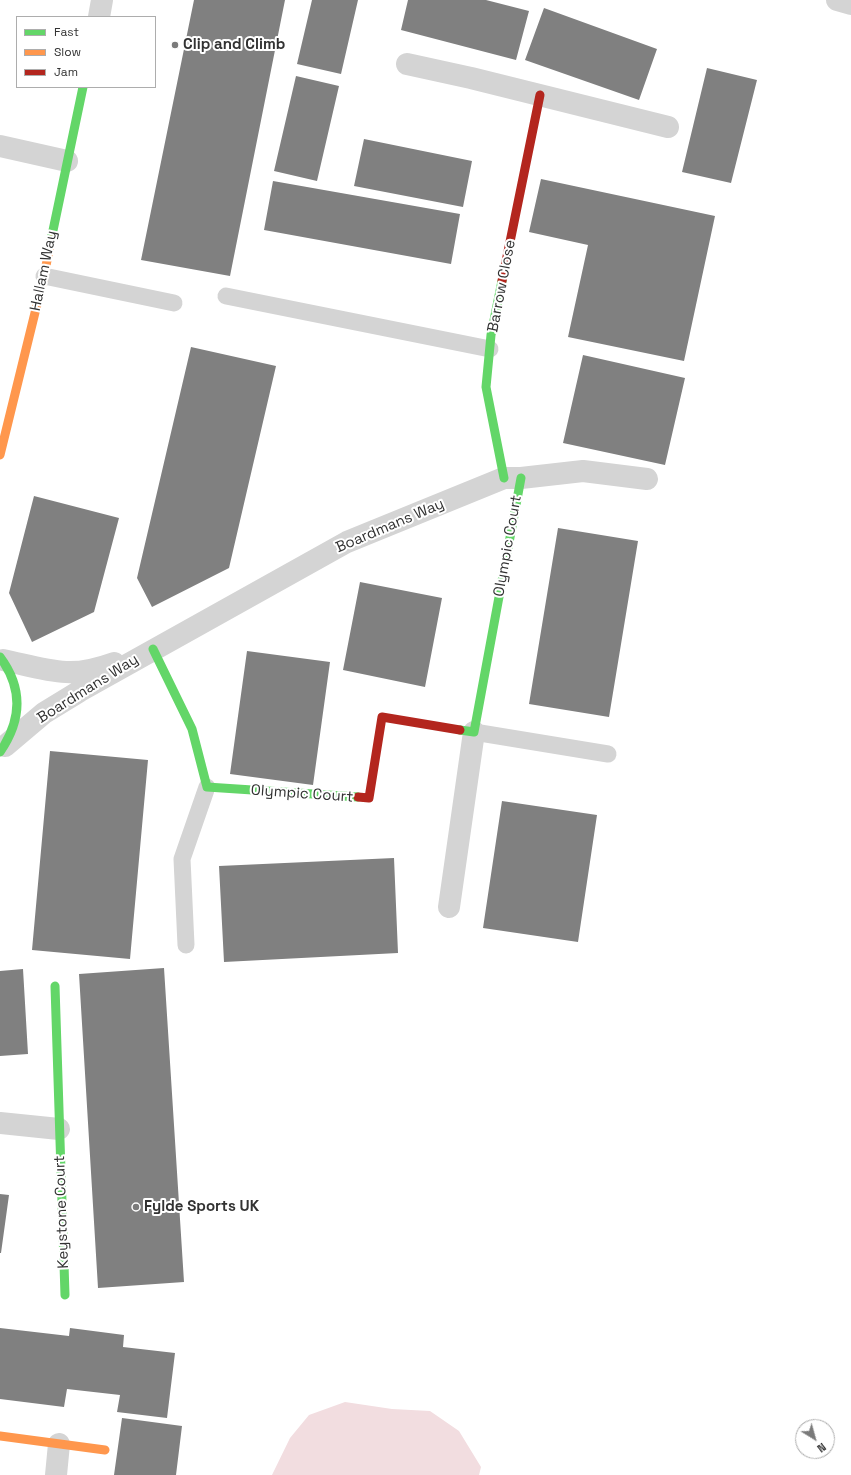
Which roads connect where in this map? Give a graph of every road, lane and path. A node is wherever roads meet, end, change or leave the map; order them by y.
1 (102, 0) edge
2 (837, 0) edge
3 (851, 4) edge
4 (99, 16) edge
5 (407, 64) dead end
6 (83, 88) edge
7 (540, 95) junction
8 (668, 127) dead end
9 (0, 146) edge
10 (67, 161) junction
11 (44, 276) junction
12 (226, 296) dead end
13 (174, 303) dead end
14 (490, 349) junction
15 (0, 455) edge
16 (512, 478) junction
17 (647, 479) dead end
18 (153, 649) junction
19 (1, 658) edge
20 (474, 732) junction
21 (2, 749) edge
22 (608, 754) dead end
23 (207, 787) junction
24 (449, 907) dead end
25 (186, 946) dead end
26 (55, 986) dead end
27 (0, 1123) edge
28 (59, 1129) junction
29 (65, 1295) dead end
30 (0, 1436) edge
31 (59, 1444) junction
32 (105, 1450) dead end
33 (56, 1475) edge

1 - 4 street
2 - 3 street
5 - 7 street
6 - 10 street, Hallam Way
7 - 8 street
7 - 14 street, Barrow Close
9 - 10 street
10 - 11 street, Hallam Way
11 - 13 lane
11 - 15 street, Hallam Way
12 - 14 lane
14 - 16 street, Barrow Close
16 - 17 street, Boardmans Way
16 - 18 street, Boardmans Way
16 - 20 street, Olympic Court
18 - 19 street, Boardmans Way
18 - 21 street, Boardmans Way
18 - 23 street
19 - 21 street
20 - 22 lane
20 - 23 street, Olympic Court
20 - 24 street, Olympic Court
23 - 25 lane
26 - 28 street, Keystone Court
27 - 28 street
28 - 29 street, Keystone Court
30 - 31 street
31 - 32 street
31 - 33 street

